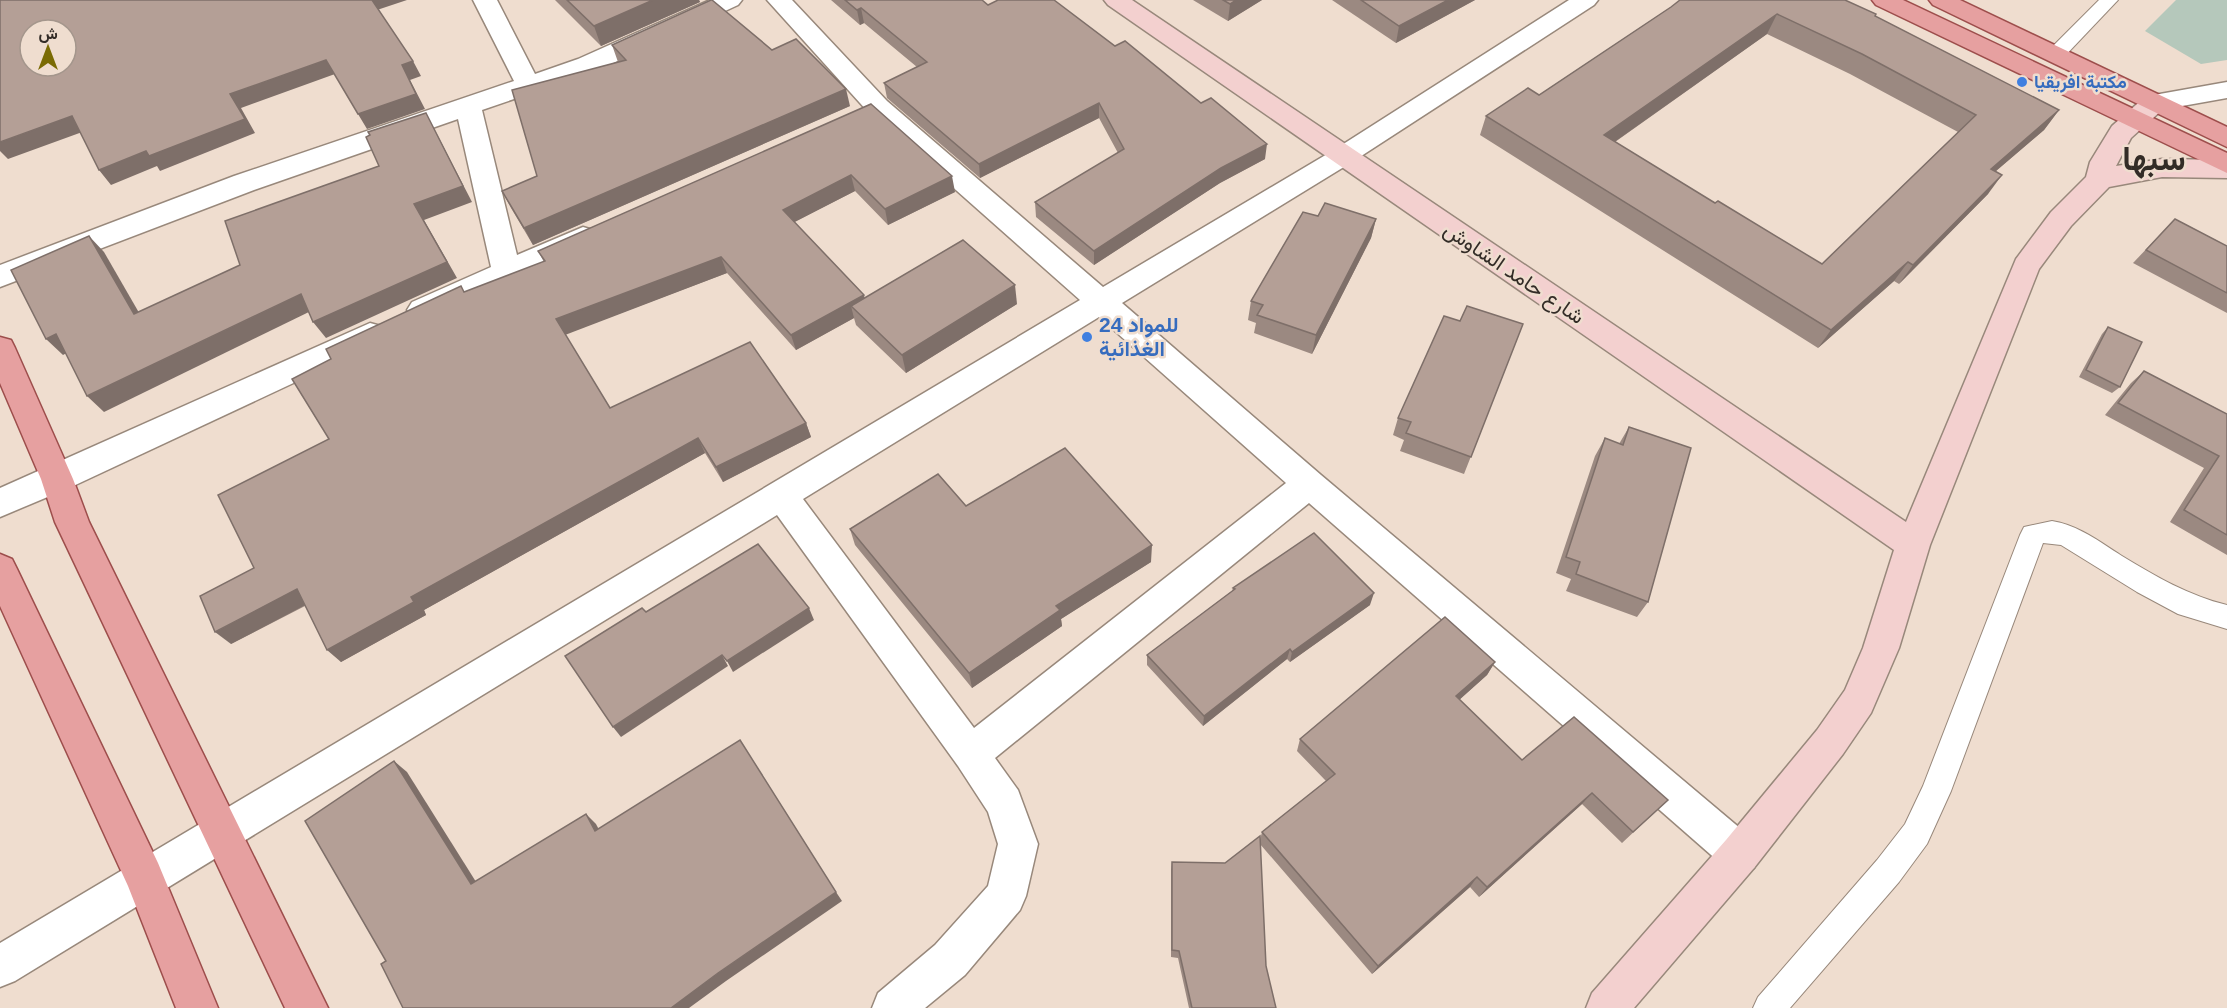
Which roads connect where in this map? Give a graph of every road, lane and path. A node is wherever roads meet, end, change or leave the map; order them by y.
1 (485, 0) edge
2 (730, 0) edge
3 (779, 0) edge
4 (1116, 0) edge
5 (1586, 0) edge
6 (1884, 0) edge
7 (1941, 0) edge
8 (2109, 0) edge
9 (2055, 55) junction
10 (528, 84) junction
11 (2227, 90) edge
12 (468, 105) junction
13 (2144, 111) junction
14 (2227, 138) edge
15 (1342, 156) junction
16 (2227, 166) edge
17 (2099, 180) junction
18 (605, 227) edge
19 (506, 271) junction
20 (0, 276) edge
21 (1101, 301) junction
22 (0, 348) edge
23 (57, 479) junction
24 (1310, 484) junction
25 (781, 495) junction
26 (0, 503) edge
27 (1913, 545) junction
28 (0, 569) edge
29 (2227, 617) edge
30 (970, 754) junction
31 (223, 833) junction
32 (1740, 854) junction
33 (144, 877) junction
34 (0, 966) edge
35 (196, 1008) edge
36 (307, 1008) edge
37 (893, 1008) edge
38 (1606, 1008) edge
39 (1769, 1008) edge

1 - 10 street
2 - 10 street
3 - 21 street
4 - 15 street, شارع حامد الشاوش
5 - 15 street
6 - 13 main road
7 - 9 main road
8 - 9 lane
9 - 13 main road
10 - 12 street
11 - 13 street
12 - 19 street
12 - 20 street
13 - 14 main road
13 - 16 main road
13 - 17 street
15 - 21 street
15 - 27 street, شارع حامد الشاوش
16 - 17 street
17 - 27 street
18 - 19 street
19 - 23 street
21 - 24 street
21 - 25 street
22 - 23 main road
23 - 26 street
23 - 31 main road
24 - 30 street
24 - 32 street
25 - 30 street
25 - 31 street
27 - 32 street
28 - 33 main road
29 - 39 lane
30 - 37 street
31 - 33 street
31 - 36 main road
32 - 38 street
33 - 34 street
33 - 35 main road

